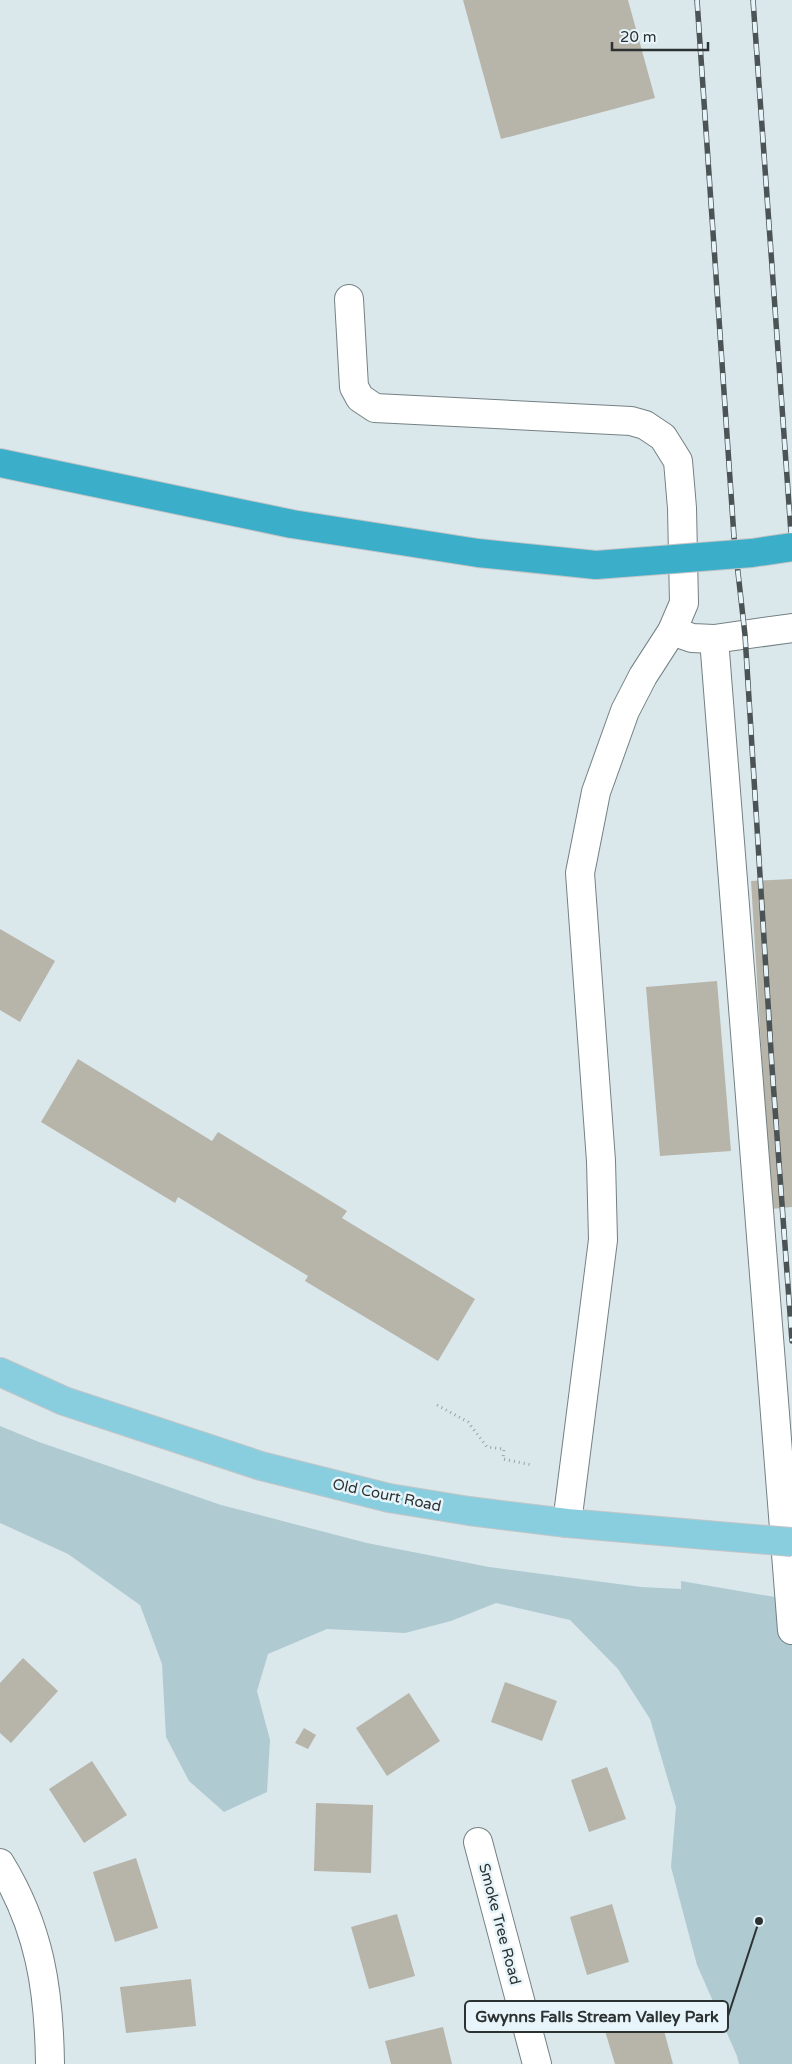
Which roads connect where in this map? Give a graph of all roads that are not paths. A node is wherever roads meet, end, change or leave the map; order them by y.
1 (349, 299) dead end
2 (0, 463) edge
3 (792, 547) edge
4 (792, 628) edge
5 (672, 631) junction
6 (714, 640) junction
7 (0, 1372) edge
8 (567, 1523) junction
9 (792, 1542) edge
10 (792, 1630) edge
11 (478, 1842) dead end
12 (0, 1863) edge
13 (50, 2064) edge
14 (537, 2064) edge

1 - 5 street
2 - 3 highway, bridge
4 - 6 street
5 - 6 street
5 - 8 street
6 - 10 street
7 - 8 main road, Old Court Road
8 - 9 main road, Old Court Road, bridge
11 - 14 street, Smoke Tree Road
12 - 13 street

